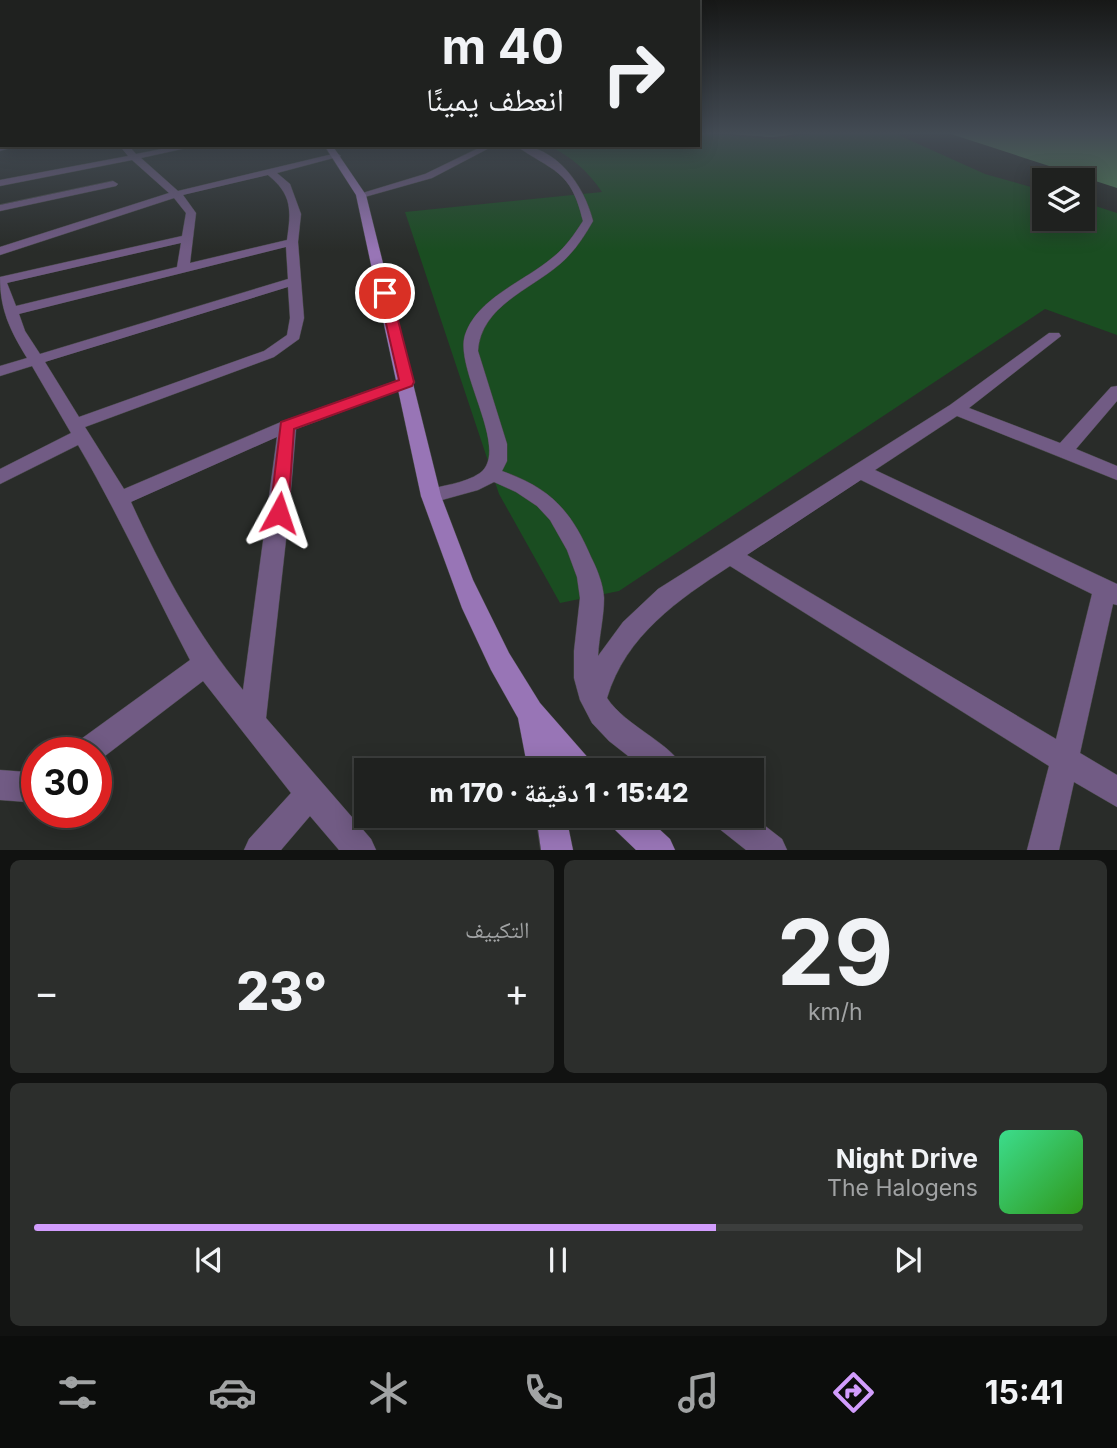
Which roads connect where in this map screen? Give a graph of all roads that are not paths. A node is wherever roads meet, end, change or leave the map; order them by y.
1 (53, 173) edge
2 (151, 173) edge
3 (258, 173) edge
4 (271, 173) edge
5 (346, 173) edge
6 (441, 173) edge
7 (565, 173) edge
8 (0, 183) edge
9 (113, 184) dead end
10 (176, 194) junction
11 (361, 195) junction
12 (0, 208) edge
13 (188, 238) junction
14 (292, 242) junction
15 (0, 251) edge
16 (183, 268) junction
17 (293, 282) junction
18 (4, 295) edge
19 (1054, 336) dead end
20 (33, 359) junction
21 (0, 371) edge
22 (407, 382) junction
23 (1117, 391) edge
24 (956, 409) junction
25 (286, 426) junction
26 (79, 430) junction
27 (1063, 452) junction
28 (861, 472) junction
29 (1117, 472) edge
30 (491, 474) junction
31 (0, 477) edge
32 (431, 496) junction
33 (120, 499) junction
34 (729, 555) junction
35 (1111, 592) edge
36 (205, 664) junction
37 (593, 700) junction
38 (530, 715) junction
39 (252, 722) junction
40 (107, 737) edge
41 (539, 758) edge
42 (569, 758) edge
43 (655, 758) edge
44 (1063, 759) junction
45 (0, 785) edge
46 (21, 787) edge
47 (1117, 792) edge
48 (310, 794) junction
49 (553, 828) edge
50 (635, 828) edge
51 (744, 828) edge
52 (653, 847) edge
53 (260, 849) edge
54 (360, 849) edge
55 (557, 849) edge
56 (771, 849) edge
57 (1043, 849) edge

1 - 8 street
2 - 10 street
3 - 10 street
4 - 14 street
5 - 11 main road
6 - 11 street
7 - 30 street
9 - 12 street
10 - 13 street
10 - 15 street
11 - 22 main road
13 - 16 street
13 - 18 street
14 - 16 street
14 - 17 street
16 - 18 street
17 - 20 street
17 - 26 street
18 - 20 street
19 - 24 street
20 - 21 street
20 - 26 street
22 - 25 street
22 - 32 main road
23 - 27 street
24 - 27 street
24 - 28 street
25 - 33 street
25 - 39 street
26 - 31 street
26 - 33 street
27 - 29 street
28 - 34 street
28 - 35 street
30 - 32 street
30 - 37 street
32 - 38 main road
33 - 36 street
34 - 37 street
34 - 44 street
35 - 44 street
36 - 39 street
36 - 40 street
37 - 43 street
38 - 41 main road
38 - 42 main road
39 - 48 street
44 - 47 street
44 - 57 street
45 - 46 street
48 - 53 street
48 - 54 street
49 - 55 main road
50 - 52 main road
51 - 56 street

